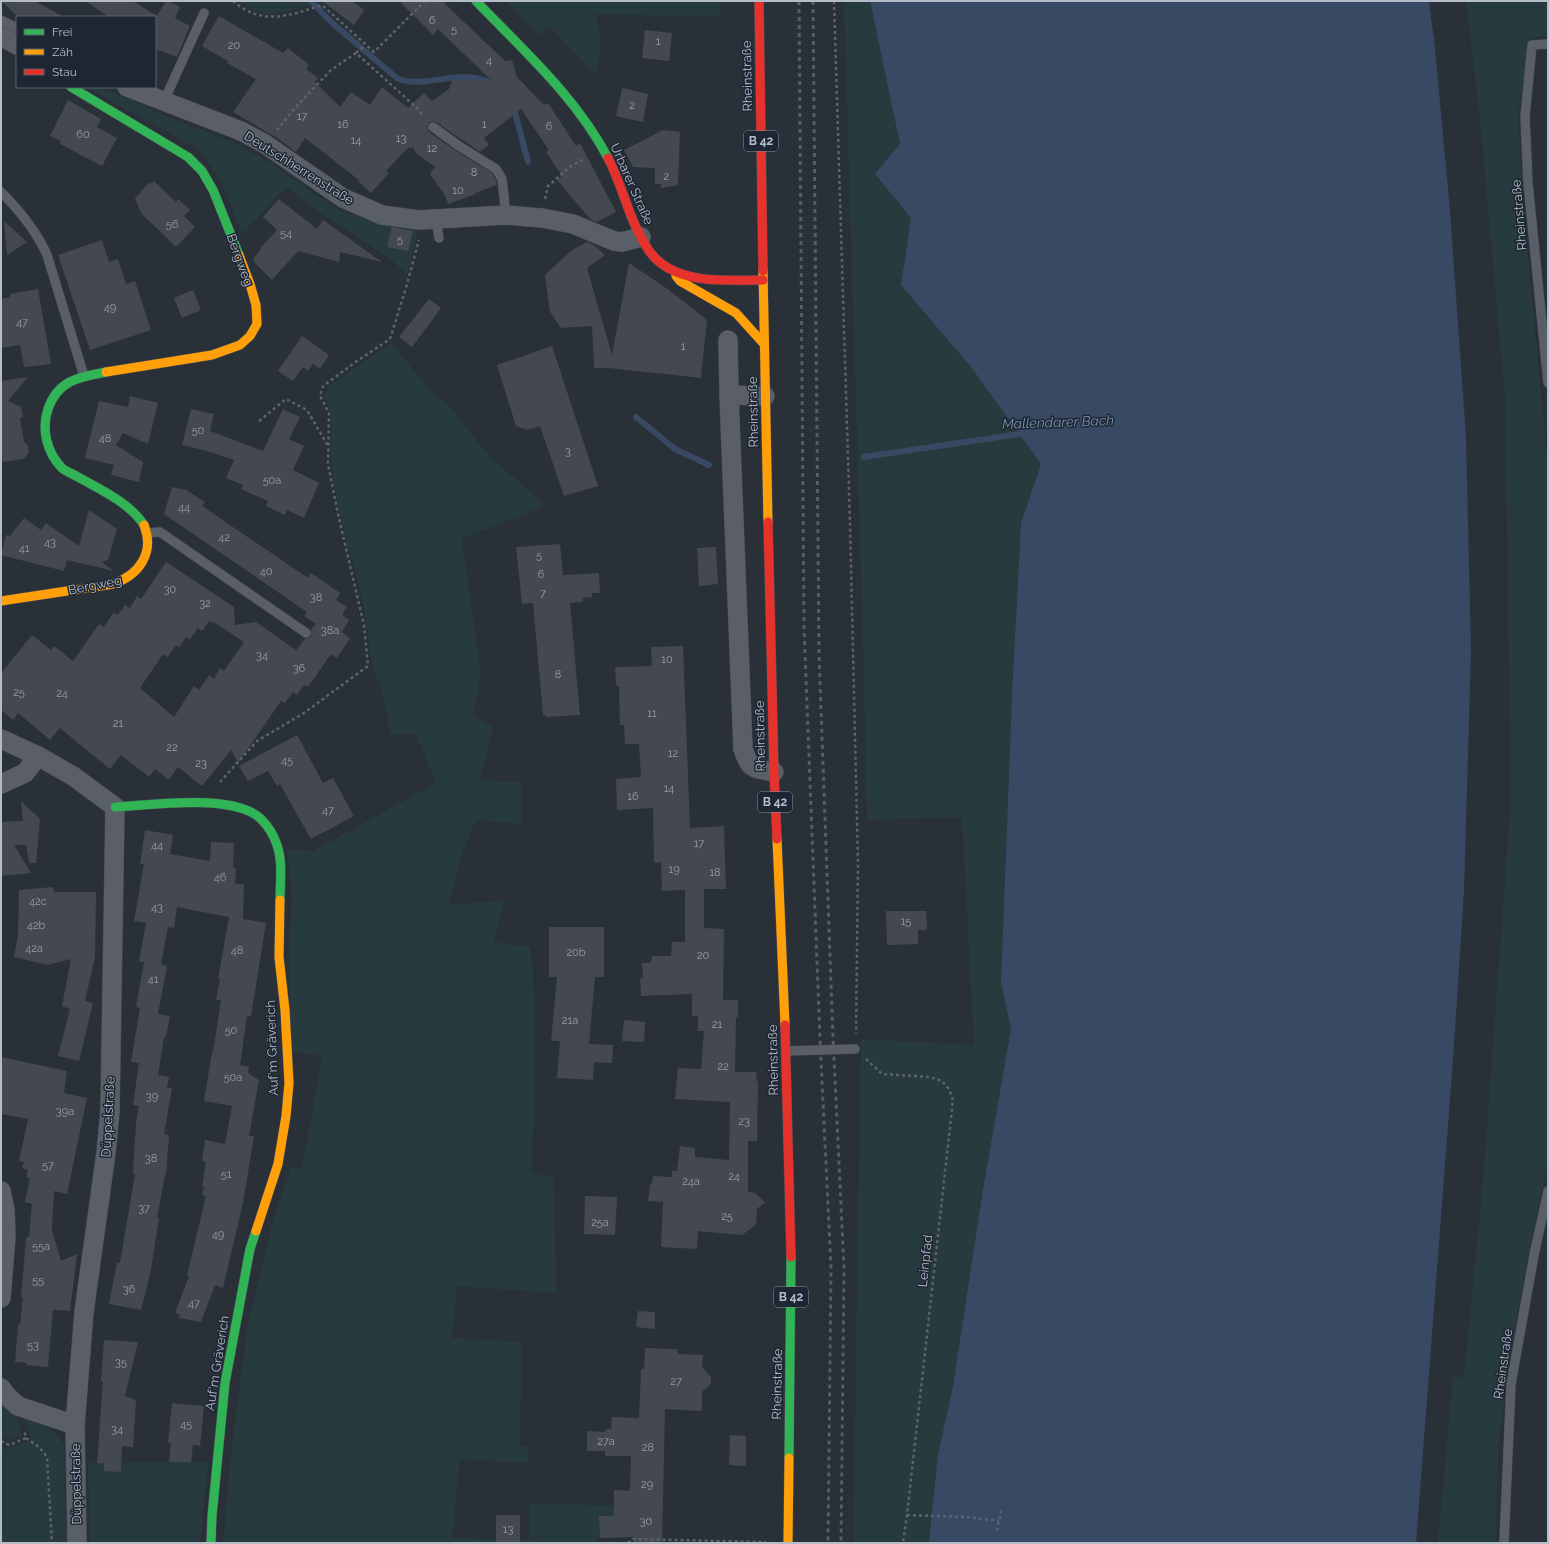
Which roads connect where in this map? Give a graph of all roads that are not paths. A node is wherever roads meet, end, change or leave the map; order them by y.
1 (476, 1) edge
2 (759, 1) edge
3 (204, 13) dead end
4 (1, 20) edge
5 (16, 28) edge
6 (1, 36) edge
7 (16, 44) edge
8 (1548, 44) edge
9 (73, 88) edge
10 (130, 88) edge
11 (164, 101) junction
12 (433, 127) road end
13 (1, 192) edge
14 (506, 215) junction
15 (430, 219) junction
16 (641, 237) junction
17 (438, 238) dead end
18 (670, 269) junction
19 (763, 280) junction
20 (728, 340) dead end
21 (764, 344) junction
22 (84, 376) junction
23 (1548, 383) edge
24 (729, 395) junction
25 (765, 396) junction
26 (146, 534) junction
27 (1, 601) edge
28 (306, 633) dead end
29 (1, 739) edge
30 (38, 756) junction
31 (774, 772) junction
32 (1, 784) edge
33 (115, 807) junction
34 (855, 1049) road end
35 (786, 1051) junction
36 (1, 1191) edge
37 (1548, 1191) edge
38 (1, 1298) edge
39 (1, 1388) edge
40 (75, 1425) junction
41 (788, 1542) edge
42 (77, 1543) edge
43 (211, 1543) edge
44 (1504, 1543) edge

1 - 16 street, Urbarer Straße
2 - 19 street, Rheinstraße / B 42
3 - 11 lane
4 - 5 lane
6 - 7 street
8 - 23 lane, Rheinstraße
9 - 22 street, Bergweg
10 - 11 street, Deutschherrenstraße
11 - 15 street, Deutschherrenstraße
12 - 14 lane
13 - 22 lane
14 - 15 street, Deutschherrenstraße
14 - 16 street, Deutschherrenstraße
15 - 17 lane
16 - 18 street, Urbarer Straße
18 - 19 street, Urbarer Straße
18 - 21 street
19 - 21 street, Rheinstraße / B 42
20 - 24 street
21 - 25 street, Rheinstraße / B 42
22 - 26 street, Bergweg
24 - 25 street
24 - 31 street
25 - 31 street, Rheinstraße / B 42
26 - 27 street, Bergweg
26 - 28 lane
29 - 30 street
30 - 32 street
30 - 33 street
31 - 35 street, Rheinstraße / B 42
33 - 40 street, Düppelstraße
33 - 43 street, Auf'm Gräverich
34 - 35 lane
35 - 41 street, Rheinstraße / B 42
36 - 38 street
37 - 44 lane, Rheinstraße
39 - 40 street, Düppelstraße
40 - 42 street, Düppelstraße

